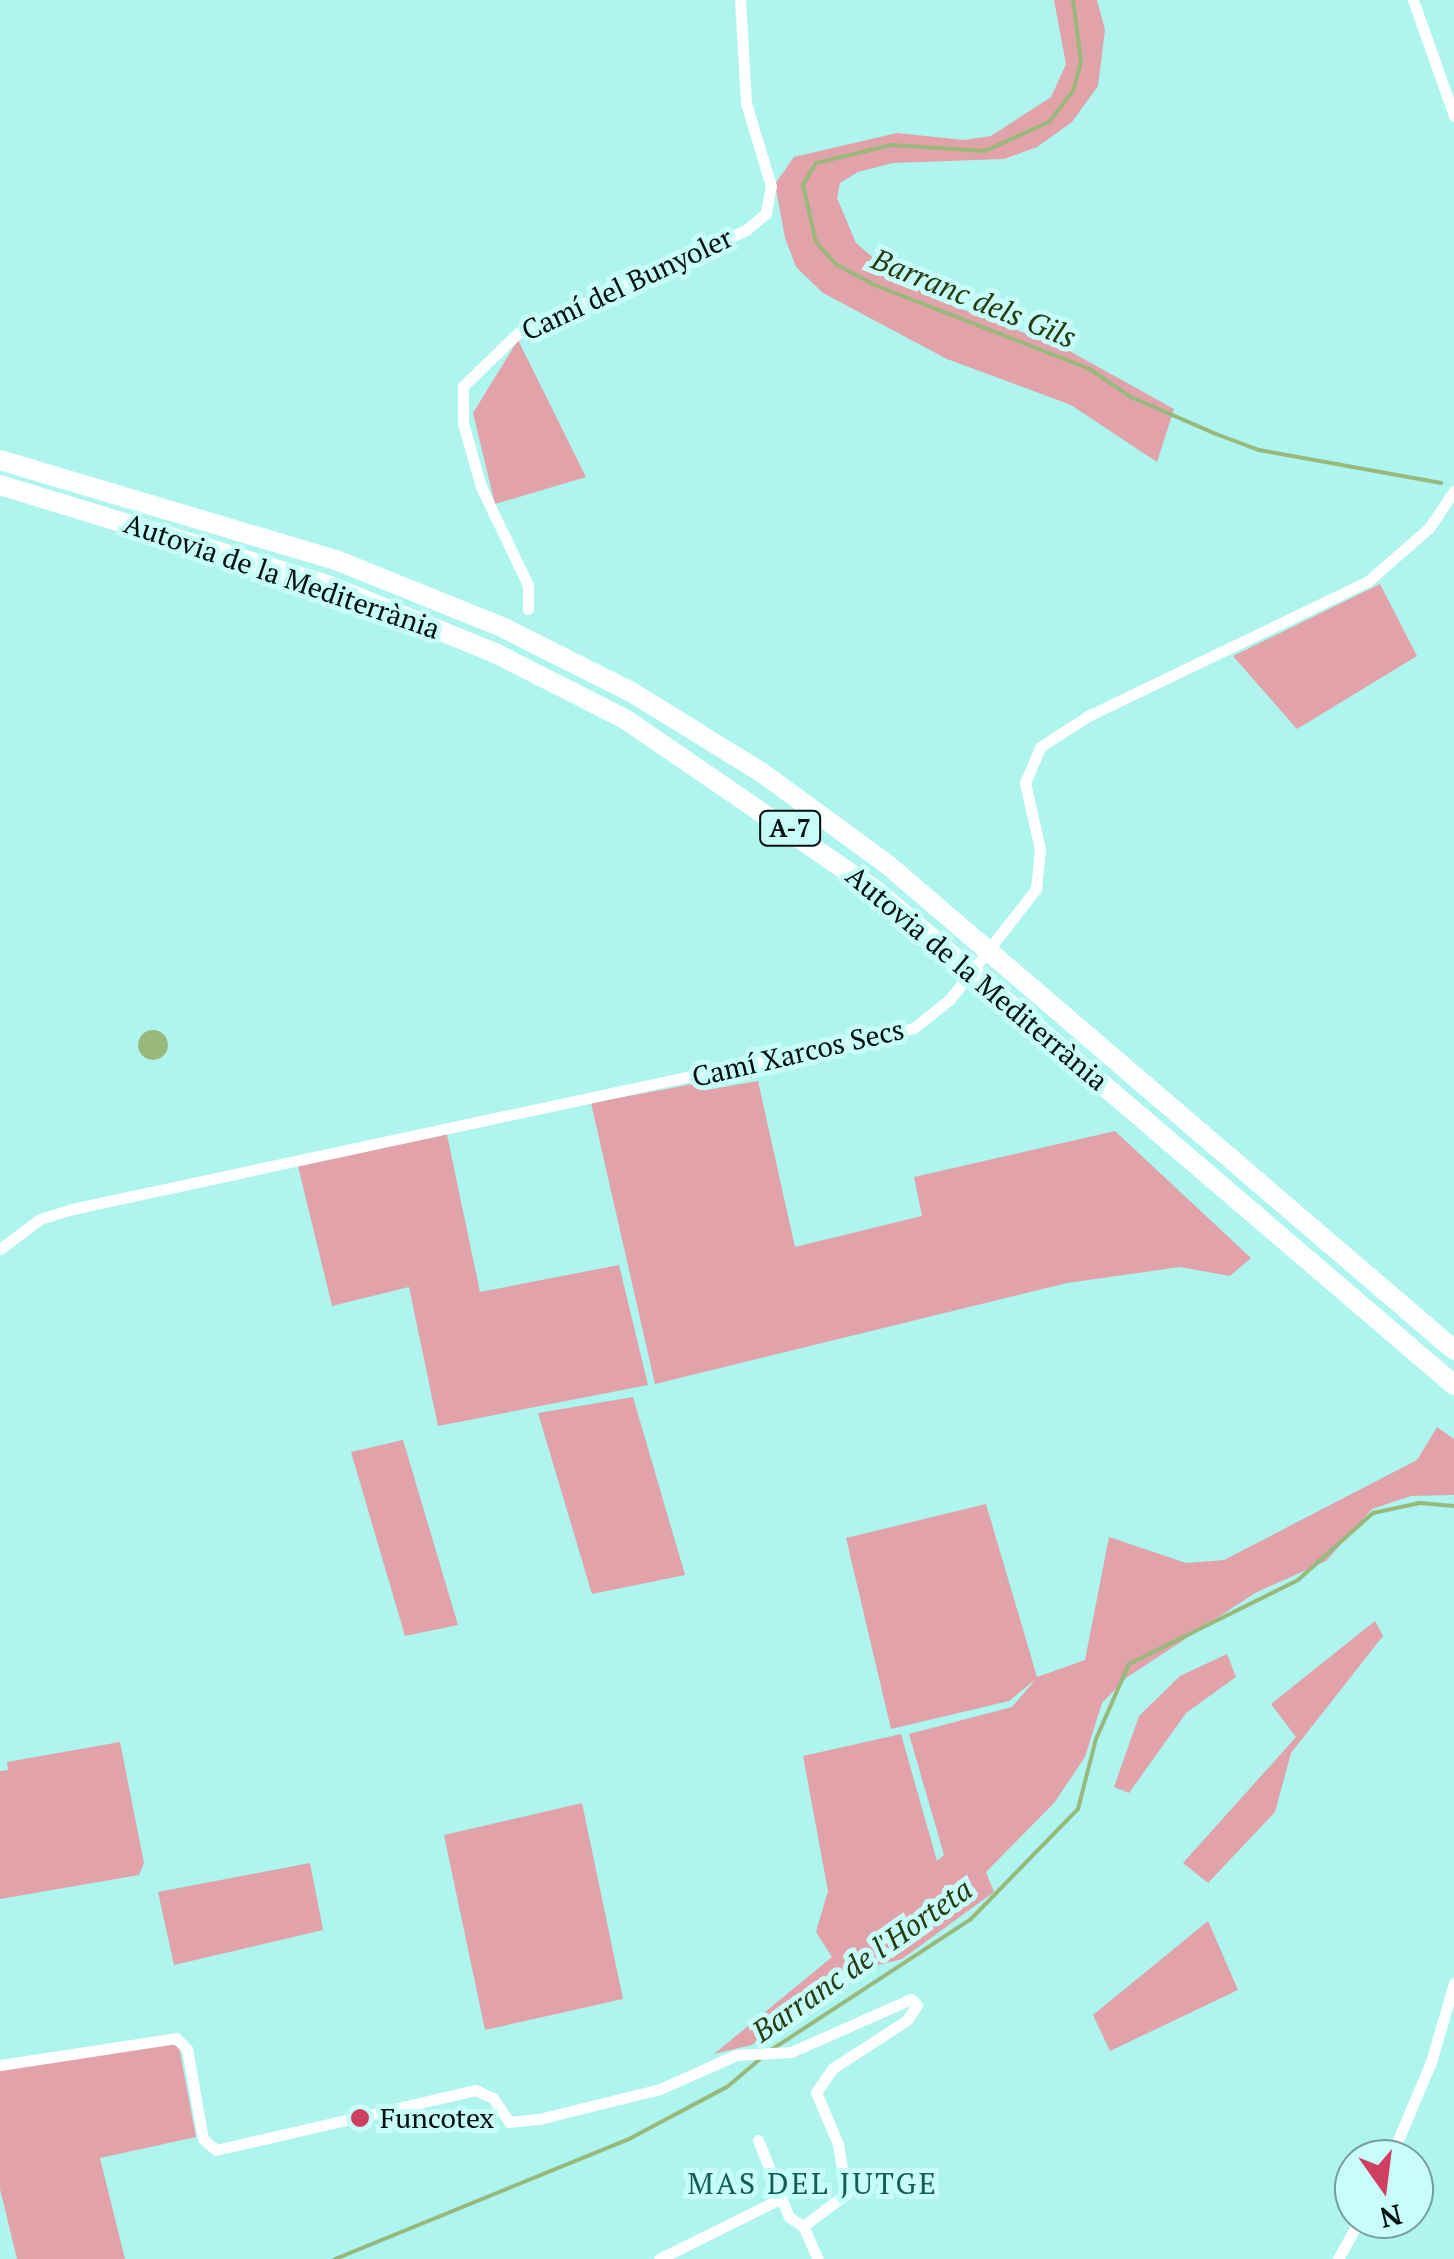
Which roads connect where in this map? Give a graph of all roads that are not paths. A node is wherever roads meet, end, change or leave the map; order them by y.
1 (740, 0) edge
2 (1413, 0) edge
3 (1454, 116) edge
4 (0, 460) edge
5 (0, 485) edge
6 (1454, 492) edge
7 (528, 610) dead end
8 (0, 1249) edge
9 (1454, 1350) edge
10 (1454, 1385) edge
11 (1454, 1983) edge
12 (0, 2065) edge
13 (1398, 2139) edge
14 (758, 2140) dead end
15 (782, 2198) junction
16 (804, 2226) junction
17 (659, 2259) edge
18 (818, 2259) edge

1 - 7 street, Camí del Bunyoler
2 - 3 street
4 - 9 highway, Autovia de la Mediterrània / A-7
5 - 10 highway, Autovia de la Mediterrània / A-7
6 - 8 street, Camí Xarcos Secs
11 - 13 street
12 - 16 street
14 - 15 street
15 - 16 street
15 - 17 street
16 - 18 street

